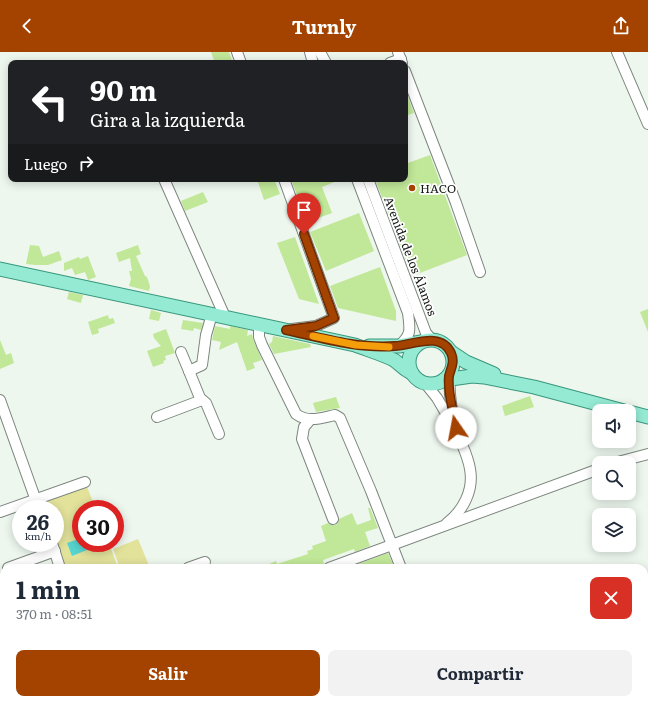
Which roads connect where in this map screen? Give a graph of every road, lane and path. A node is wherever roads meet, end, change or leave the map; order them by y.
1 (617, 52) edge
2 (408, 79) edge
3 (648, 124) edge
4 (165, 182) edge
5 (285, 182) edge
6 (358, 182) edge
7 (369, 182) edge
8 (0, 269) edge
9 (480, 272) dead end
10 (408, 313) junction
11 (218, 315) junction
12 (259, 324) junction
13 (286, 330) junction
14 (422, 343) junction
15 (356, 345) junction
16 (399, 346) junction
17 (181, 352) dead end
18 (451, 352) junction
19 (189, 371) junction
20 (412, 372) junction
21 (465, 377) junction
22 (448, 378) junction
23 (425, 383) junction
24 (534, 387) junction
25 (450, 396) junction
26 (0, 400) edge
27 (202, 400) junction
28 (598, 404) edge
29 (636, 414) edge
30 (157, 417) dead end
31 (648, 417) edge
32 (310, 420) junction
33 (456, 428) junction
34 (220, 434) dead end
35 (648, 454) edge
36 (636, 457) edge
37 (592, 472) edge
38 (85, 482) dead end
39 (37, 500) edge
40 (47, 500) edge
41 (12, 509) edge
42 (0, 512) edge
43 (333, 519) dead end
44 (438, 528) junction
45 (392, 546) junction
46 (42, 552) edge
47 (55, 552) edge
48 (205, 562) dead end
49 (17, 564) edge
50 (59, 564) edge
51 (199, 564) edge
52 (340, 564) edge
53 (399, 564) edge

1 - 3 street
2 - 9 street
4 - 11 street
5 - 13 street
6 - 10 street, Avenida de los Álamos
7 - 14 street, Avenida de los Álamos
8 - 11 main road
10 - 14 street, Avenida de los Álamos
10 - 16 street, Avenida de los Álamos
11 - 12 main road
11 - 19 street
12 - 13 main road
12 - 32 street
13 - 15 main road
14 - 16 main road
14 - 18 main road
14 - 20 main road
15 - 16 main road
15 - 20 main road
17 - 19 street
18 - 22 main road
18 - 24 main road
19 - 27 street
20 - 23 main road
21 - 22 main road
21 - 24 main road
21 - 25 street
22 - 23 main road
22 - 25 street
23 - 33 street
24 - 28 main road
25 - 33 street
26 - 39 street
27 - 30 street
27 - 34 street
29 - 31 main road
32 - 43 street
32 - 45 street
33 - 44 street
35 - 36 street
37 - 44 street
38 - 40 street
41 - 42 street
44 - 45 street
45 - 52 street
45 - 53 street
46 - 49 street
47 - 50 street
48 - 51 street

